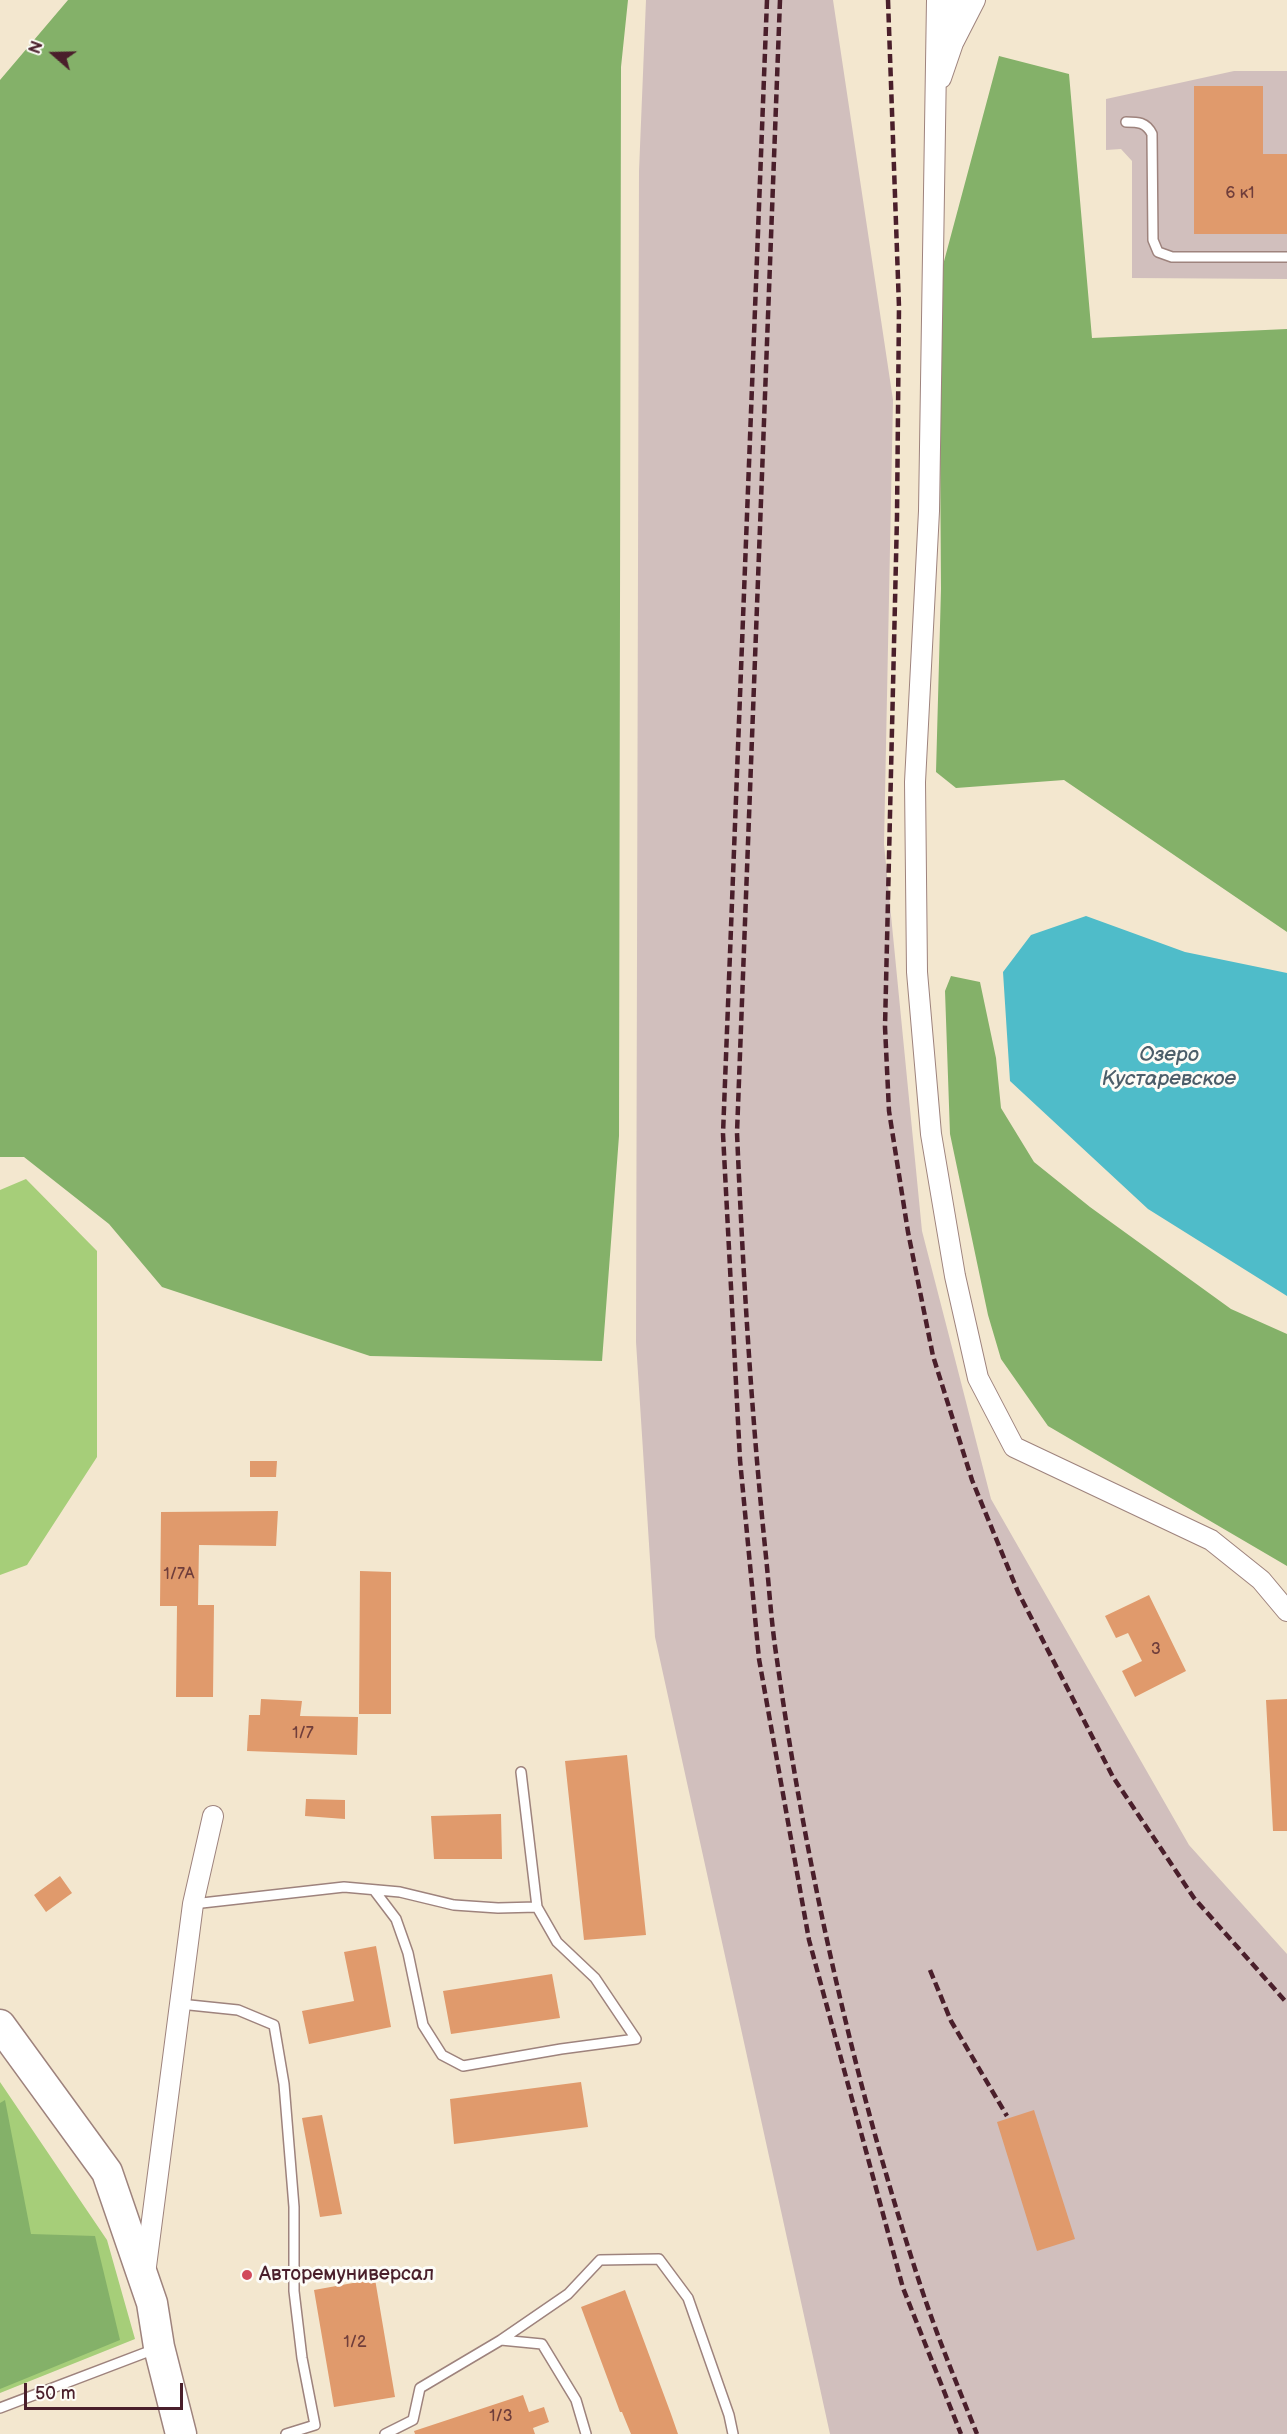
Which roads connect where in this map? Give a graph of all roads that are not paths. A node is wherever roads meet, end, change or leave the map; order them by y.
1 (937, 0) edge
2 (954, 0) edge
3 (975, 0) edge
4 (934, 98) junction
5 (1126, 122) dead end
6 (1287, 257) edge
7 (1287, 1611) edge
8 (521, 1772) dead end
9 (213, 1816) dead end
10 (374, 1890) junction
11 (193, 1904) junction
12 (537, 1906) junction
13 (180, 2004) junction
14 (0, 2025) edge
15 (144, 2280) junction
16 (501, 2340) junction
17 (159, 2347) junction
18 (0, 2408) edge
19 (181, 2434) edge
20 (285, 2434) edge
21 (385, 2434) edge
22 (586, 2434) edge
23 (733, 2434) edge

1 - 4 street
2 - 4 street
3 - 4 street
4 - 7 street
5 - 6 lane
8 - 12 lane
9 - 11 street
10 - 11 lane
10 - 12 lane
10 - 12 lane
11 - 13 street
13 - 15 street
13 - 20 lane
14 - 15 main road
15 - 17 main road
16 - 21 lane
16 - 22 lane
16 - 23 lane
17 - 18 lane
17 - 19 main road

